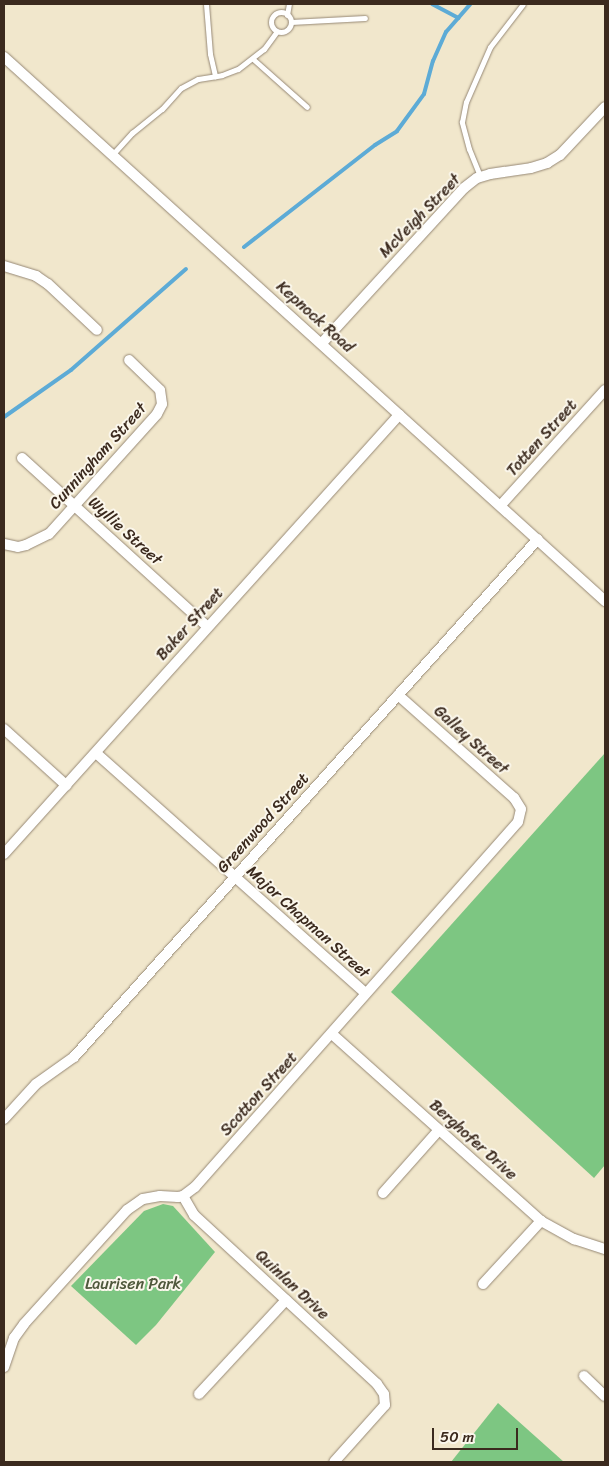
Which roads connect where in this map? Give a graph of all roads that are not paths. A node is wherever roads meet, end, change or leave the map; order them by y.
1 (206, 4) edge
2 (289, 4) edge
3 (523, 4) edge
4 (287, 15) junction
5 (365, 18) dead end
6 (291, 22) junction
7 (277, 31) junction
8 (4, 57) edge
9 (253, 58) junction
10 (215, 76) junction
11 (307, 107) dead end
12 (605, 107) edge
13 (112, 155) junction
14 (481, 177) junction
15 (4, 266) edge
16 (97, 330) dead end
17 (322, 343) junction
18 (129, 360) dead end
19 (605, 390) edge
20 (399, 415) junction
21 (22, 458) dead end
22 (501, 505) junction
23 (74, 506) junction
24 (538, 539) junction
25 (4, 544) edge
26 (605, 600) edge
27 (208, 627) junction
28 (398, 695) junction
29 (4, 729) edge
30 (96, 752) junction
31 (66, 785) junction
32 (521, 809) joint
33 (4, 854) edge
34 (235, 877) junction
35 (366, 993) junction
36 (332, 1034) junction
37 (4, 1119) edge
38 (439, 1130) junction
39 (383, 1193) dead end
40 (184, 1196) junction
41 (541, 1221) junction
42 (605, 1249) edge
43 (483, 1284) dead end
44 (286, 1300) junction
45 (4, 1367) edge
46 (584, 1376) dead end
47 (199, 1394) dead end
48 (605, 1396) edge
49 (334, 1462) edge

1 - 10 lane
2 - 4 lane
3 - 14 lane
4 - 6 lane
4 - 7 lane
5 - 6 lane
6 - 7 lane
7 - 9 lane
8 - 13 street, Kepnock Road
9 - 10 lane
9 - 11 lane
10 - 13 lane
12 - 14 street, McVeigh Street
13 - 17 street, Kepnock Road
14 - 17 street, McVeigh Street
15 - 16 street
17 - 20 street, Kepnock Road
18 - 23 street, Cunningham Street
19 - 22 street, Totten Street
20 - 22 street, Kepnock Road
20 - 27 street, Baker Street
21 - 23 street, Wyllie Street
22 - 24 street, Kepnock Road
23 - 25 street, Cunningham Street
23 - 27 street, Wyllie Street
24 - 26 street, Kepnock Road
24 - 28 street, Greenwood Street
27 - 30 street, Baker Street
28 - 32 street, Galley Street
28 - 34 street, Greenwood Street
29 - 31 street
30 - 31 street, Baker Street
30 - 34 street, Major Chapman Street
31 - 33 street, Baker Street
32 - 35 street, Scotton Street
34 - 35 street, Major Chapman Street
34 - 37 street, Greenwood Street
35 - 36 street, Scotton Street
36 - 38 street, Berghofer Drive
36 - 40 street, Scotton Street
38 - 39 street
38 - 41 street, Berghofer Drive
40 - 44 street, Quinlan Drive
40 - 45 street
41 - 42 street, Berghofer Drive
41 - 43 street
44 - 47 street
44 - 49 street, Quinlan Drive
46 - 48 street

